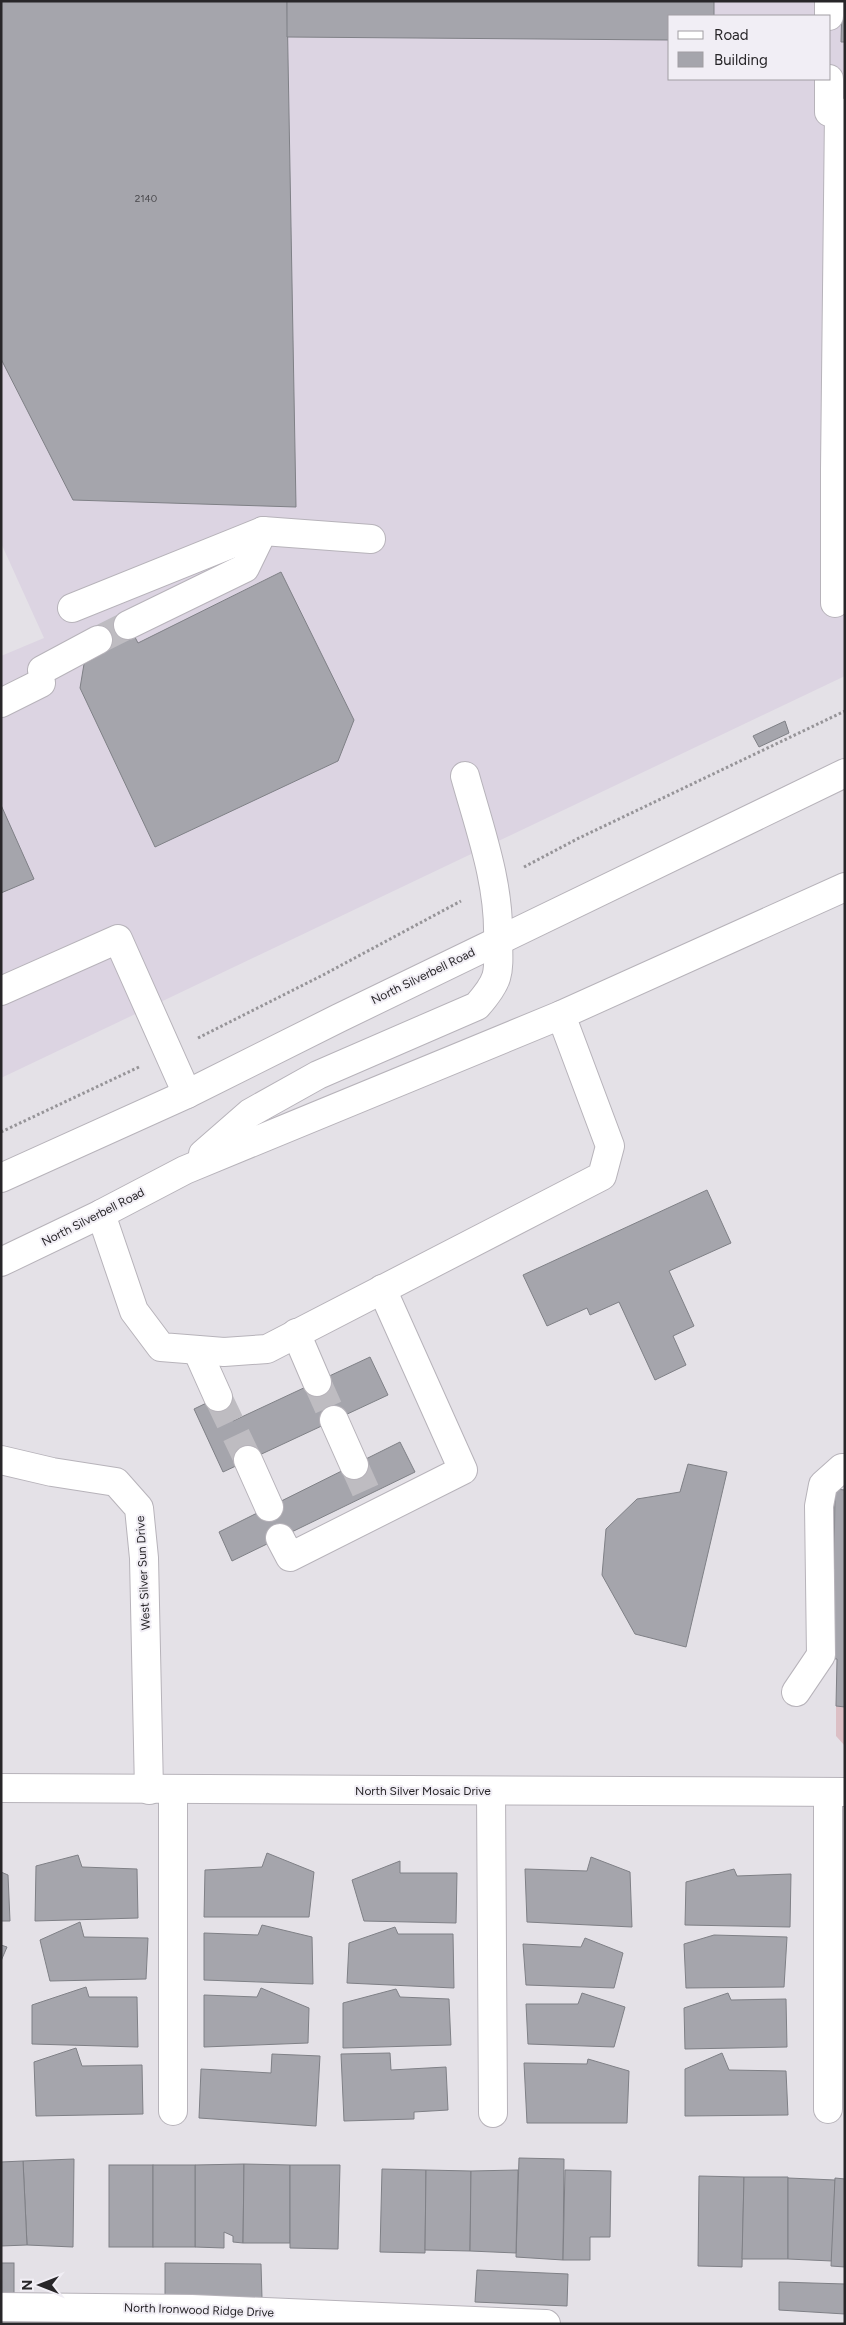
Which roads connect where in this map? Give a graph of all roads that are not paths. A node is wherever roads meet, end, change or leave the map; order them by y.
1 (828, 1) edge
2 (829, 15) edge
3 (829, 80) edge
4 (840, 486) edge
5 (263, 531) junction
6 (840, 537) edge
7 (371, 539) dead end
8 (835, 603) dead end
9 (72, 608) dead end
10 (128, 625) tunnel mouth
11 (98, 640) tunnel mouth
12 (1, 703) edge
13 (845, 773) edge
14 (465, 776) dead end
15 (845, 887) edge
16 (498, 940) junction
17 (1, 991) edge
18 (561, 1015) junction
19 (187, 1094) junction
20 (185, 1170) junction
21 (1, 1178) edge
22 (101, 1214) junction
23 (1, 1262) edge
24 (382, 1290) junction
25 (296, 1333) junction
26 (197, 1350) junction
27 (317, 1382) tunnel mouth
28 (218, 1397) tunnel mouth
29 (334, 1420) tunnel mouth
30 (1, 1460) edge
31 (248, 1460) tunnel mouth
32 (354, 1465) tunnel mouth
33 (845, 1468) edge
34 (269, 1507) dead end
35 (280, 1538) dead end
36 (796, 1692) dead end
37 (1, 1788) edge
38 (161, 1790) junction
39 (491, 1791) junction
40 (836, 1792) edge
41 (828, 2109) dead end
42 (173, 2111) dead end
43 (493, 2112) dead end
44 (1, 2307) edge
45 (546, 2324) edge

1 - 2 main road
3 - 4 main road
4 - 6 main road
5 - 7 main road
5 - 9 main road
5 - 10 main road
6 - 8 main road
11 - 12 main road
13 - 16 main road, North Silverbell Road
14 - 16 main road
15 - 18 main road, North Silverbell Road
16 - 19 main road, North Silverbell Road
16 - 20 main road
17 - 19 main road
18 - 20 main road, North Silverbell Road
18 - 24 main road
19 - 21 main road, North Silverbell Road
20 - 22 main road, North Silverbell Road
22 - 23 main road, North Silverbell Road
22 - 26 main road
24 - 25 main road
24 - 35 main road
25 - 26 main road
25 - 27 main road
26 - 28 main road
29 - 32 main road
30 - 38 main road, West Silver Sun Drive
31 - 34 main road
33 - 36 main road
37 - 38 main road, North Silver Mosaic Drive
38 - 39 main road, North Silver Mosaic Drive
38 - 42 main road, West Silver Sun Drive
39 - 40 main road, North Silver Mosaic Drive
39 - 43 main road
40 - 41 main road
44 - 45 main road, North Ironwood Ridge Drive

